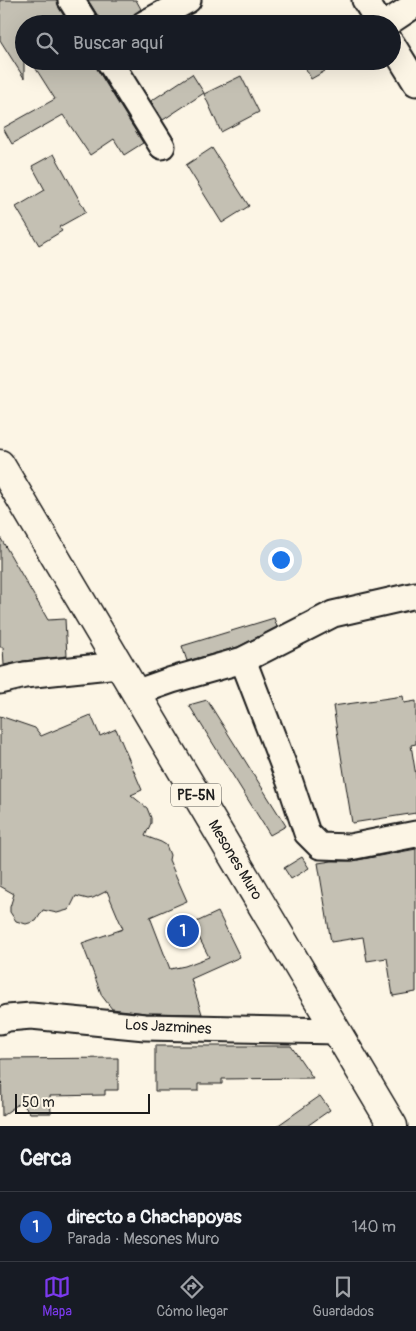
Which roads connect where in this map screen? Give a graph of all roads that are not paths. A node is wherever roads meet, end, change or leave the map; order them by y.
1 (71, 0) edge
2 (188, 0) edge
3 (365, 0) edge
4 (416, 4) edge
5 (80, 15) edge
6 (160, 15) edge
7 (374, 15) edge
8 (400, 15) edge
9 (401, 59) edge
10 (115, 70) edge
11 (416, 83) edge
12 (162, 146) dead end
13 (0, 464) edge
14 (416, 595) edge
15 (243, 660) junction
16 (118, 665) junction
17 (0, 681) edge
18 (135, 693) junction
19 (416, 834) edge
20 (0, 1020) edge
21 (336, 1031) junction
22 (393, 1126) edge

1 - 5 street
2 - 6 street
3 - 7 street
4 - 8 street
9 - 11 street
10 - 12 street
13 - 16 highway, Mesones Muro / PE-5N
14 - 15 street
15 - 18 street
15 - 19 street
16 - 17 street
16 - 18 highway, Mesones Muro / PE-5N
18 - 21 highway, Mesones Muro / PE-5N
20 - 21 street, Los Jazmines
21 - 22 highway, Mesones Muro / PE-5N

